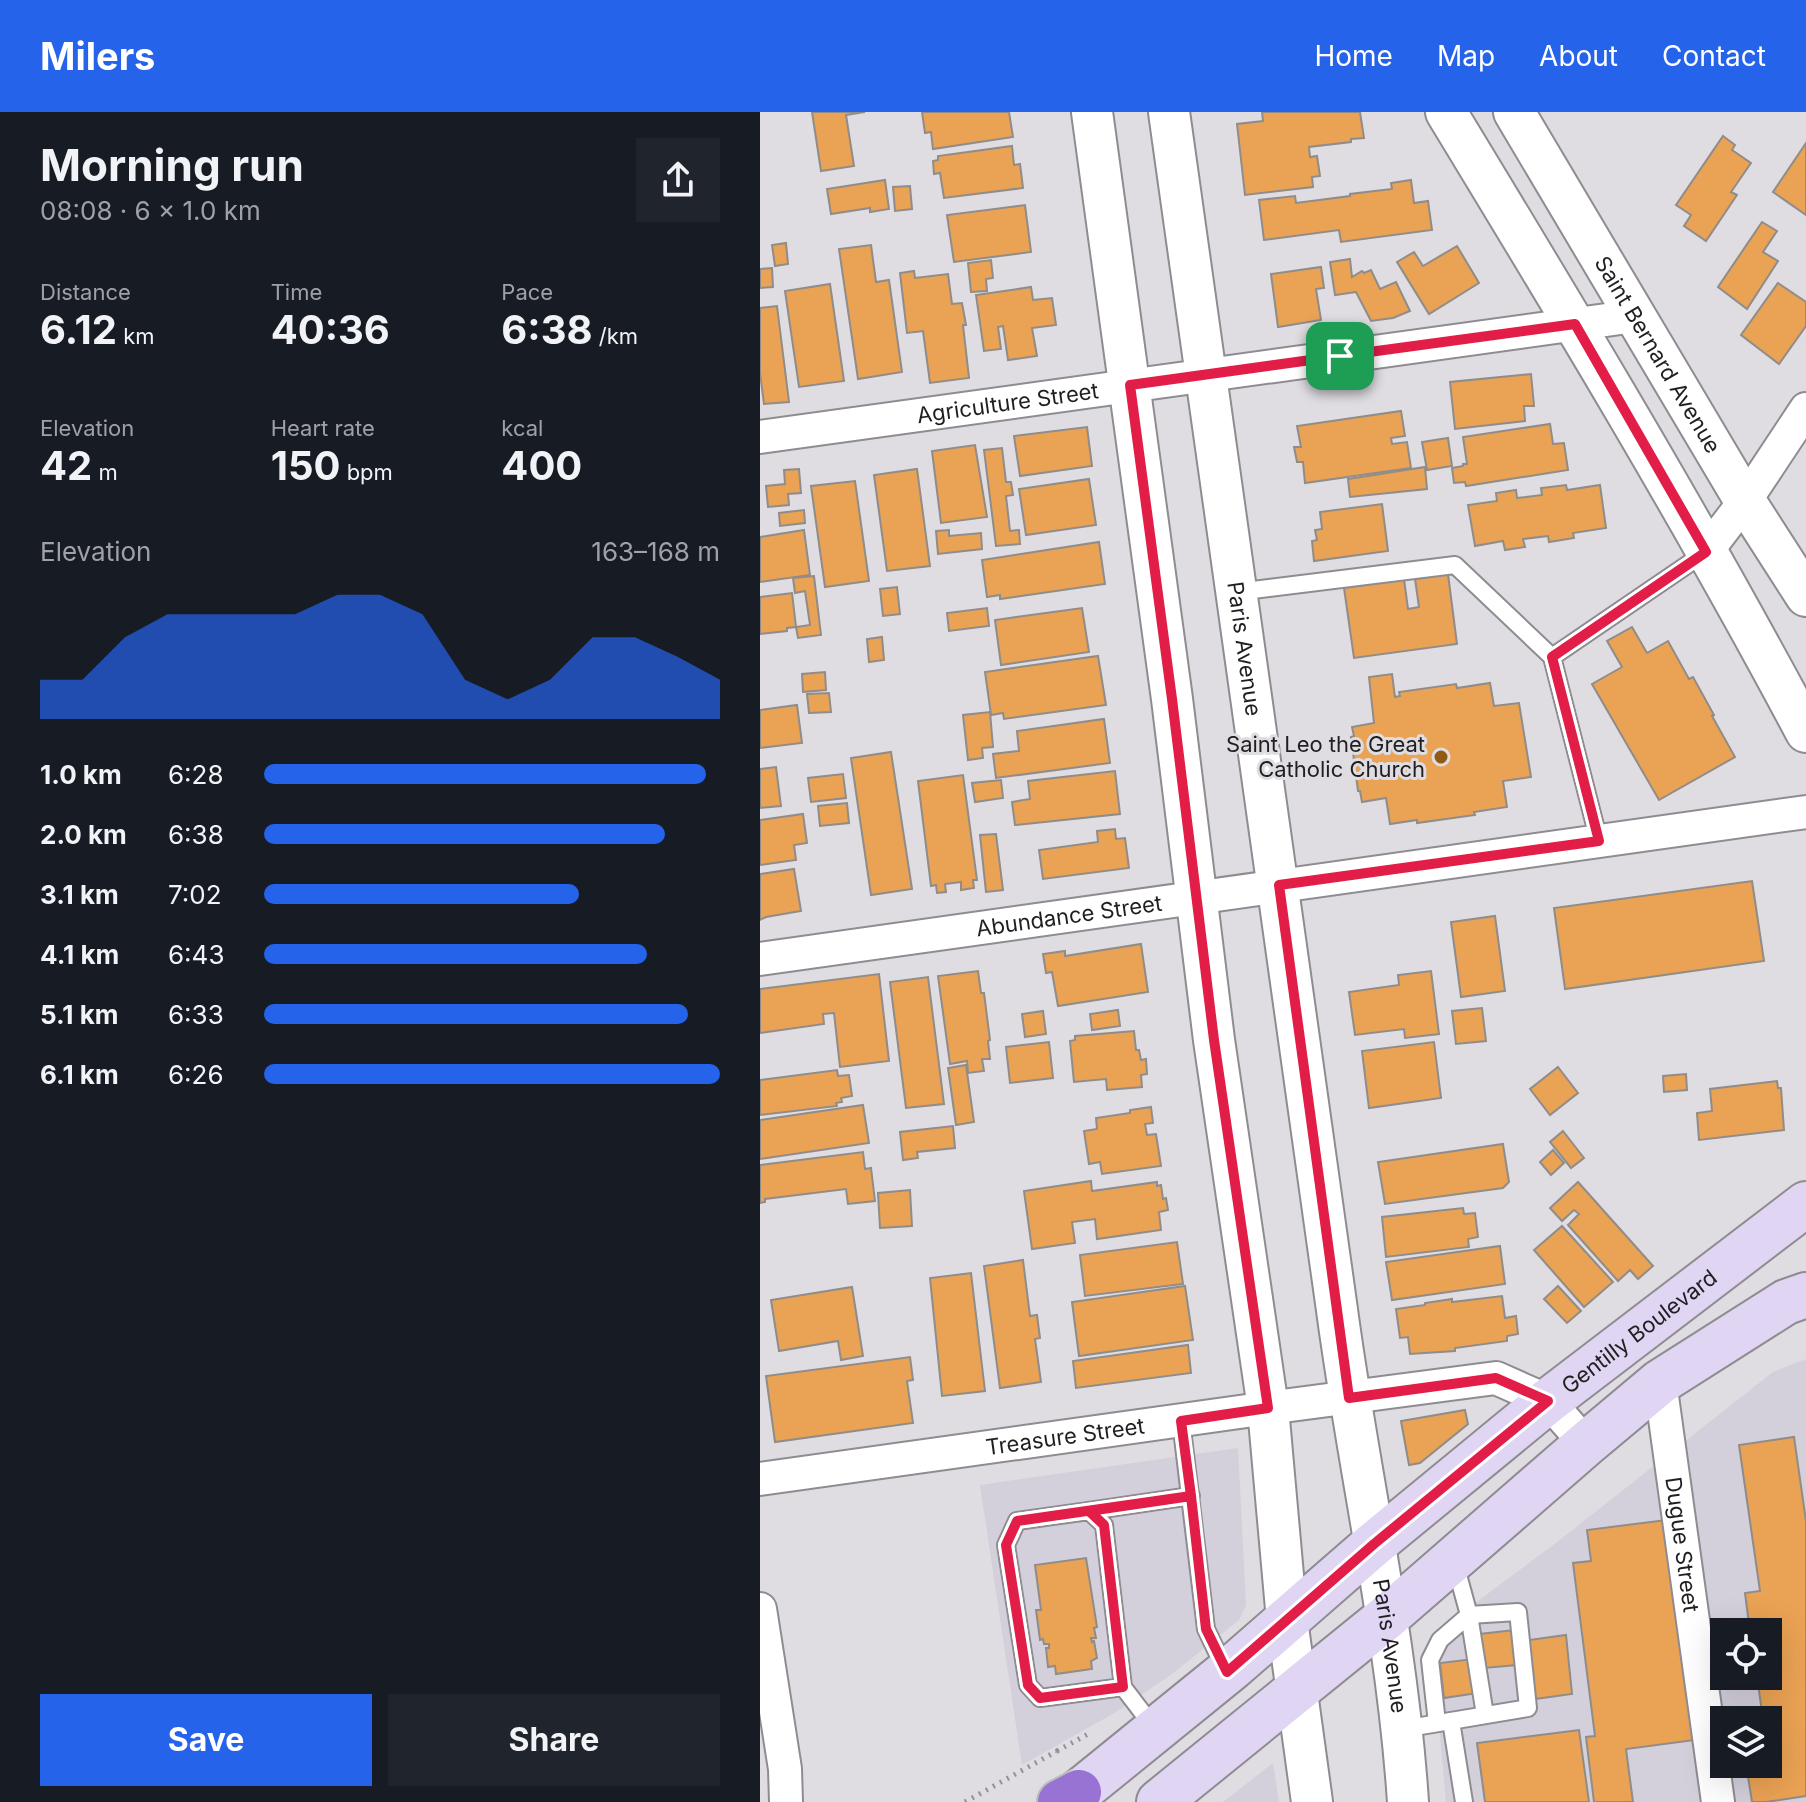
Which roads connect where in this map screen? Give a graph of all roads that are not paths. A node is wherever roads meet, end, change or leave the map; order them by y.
1 (1092, 112) edge
2 (1169, 112) edge
3 (1446, 112) edge
4 (1514, 112) edge
5 (1635, 316) junction
6 (1575, 324) junction
7 (1206, 375) junction
8 (1130, 385) junction
9 (1806, 409) edge
10 (760, 437) edge
11 (1745, 501) junction
12 (1706, 552) junction
13 (1237, 592) junction
14 (1806, 596) edge
15 (1552, 657) junction
16 (1806, 732) edge
17 (1806, 812) edge
18 (1599, 841) junction
19 (1279, 885) junction
20 (1196, 897) junction
21 (760, 959) edge
22 (1806, 1204) edge
23 (1799, 1299) edge
24 (1660, 1382) junction
25 (1349, 1398) junction
26 (1548, 1401) junction
27 (1268, 1408) junction
28 (1181, 1421) junction
29 (1586, 1444) junction
30 (760, 1479) edge
31 (1191, 1496) junction
32 (1089, 1511) junction
33 (1374, 1544) junction
34 (1454, 1559) junction
35 (760, 1609) edge
36 (1469, 1615) junction
37 (1387, 1617) junction
38 (1287, 1620) junction
39 (1227, 1672) junction
40 (1123, 1687) junction
41 (1296, 1692) junction
42 (1485, 1715) junction
43 (1430, 1724) junction
44 (1156, 1730) junction
45 (1070, 1799) edge
46 (786, 1802) edge
47 (1159, 1802) edge
48 (1312, 1802) edge
49 (1408, 1802) edge
50 (1464, 1802) edge
51 (1718, 1802) edge

1 - 8 street
2 - 7 street, Paris Avenue
3 - 6 street
4 - 5 street, Saint Bernard Avenue
5 - 6 street, Agriculture Street
5 - 11 street, Saint Bernard Avenue
6 - 7 street, Agriculture Street
6 - 12 street
7 - 8 street, Agriculture Street
7 - 13 street, Paris Avenue
8 - 10 street, Agriculture Street
8 - 20 street
9 - 11 street
11 - 12 street
11 - 14 street, Saint Bernard Avenue
12 - 15 lane
12 - 16 street
13 - 15 lane
13 - 19 street, Paris Avenue
15 - 18 lane
17 - 18 street, Abundance Street
18 - 19 street, Abundance Street
19 - 20 street, Abundance Street
19 - 25 street, Paris Avenue
20 - 21 street, Abundance Street
20 - 27 street
22 - 26 main road, Gentilly Boulevard
23 - 24 main road
24 - 29 main road
24 - 51 street, Dugue Street
25 - 26 street, Treasure Street
25 - 27 street, Treasure Street
25 - 33 street, Paris Avenue
26 - 29 street, Treasure Street
26 - 33 main road, Gentilly Boulevard
27 - 28 street, Treasure Street
27 - 38 street
28 - 30 street, Treasure Street
28 - 31 lane
29 - 34 main road
31 - 32 lane
31 - 39 lane
32 - 40 lane
32 - 40 lane
33 - 37 street, Paris Avenue
33 - 38 main road, Gentilly Boulevard
34 - 36 lane
34 - 37 main road
35 - 46 street
36 - 42 lane
36 - 42 lane
36 - 43 lane
37 - 41 main road
37 - 43 street, Paris Avenue
38 - 39 main road, Gentilly Boulevard
38 - 41 street
39 - 44 main road, Gentilly Boulevard
40 - 44 lane
41 - 47 main road
41 - 48 street
42 - 43 lane
43 - 49 street, Paris Avenue
43 - 50 lane
44 - 45 main road, Gentilly Boulevard

